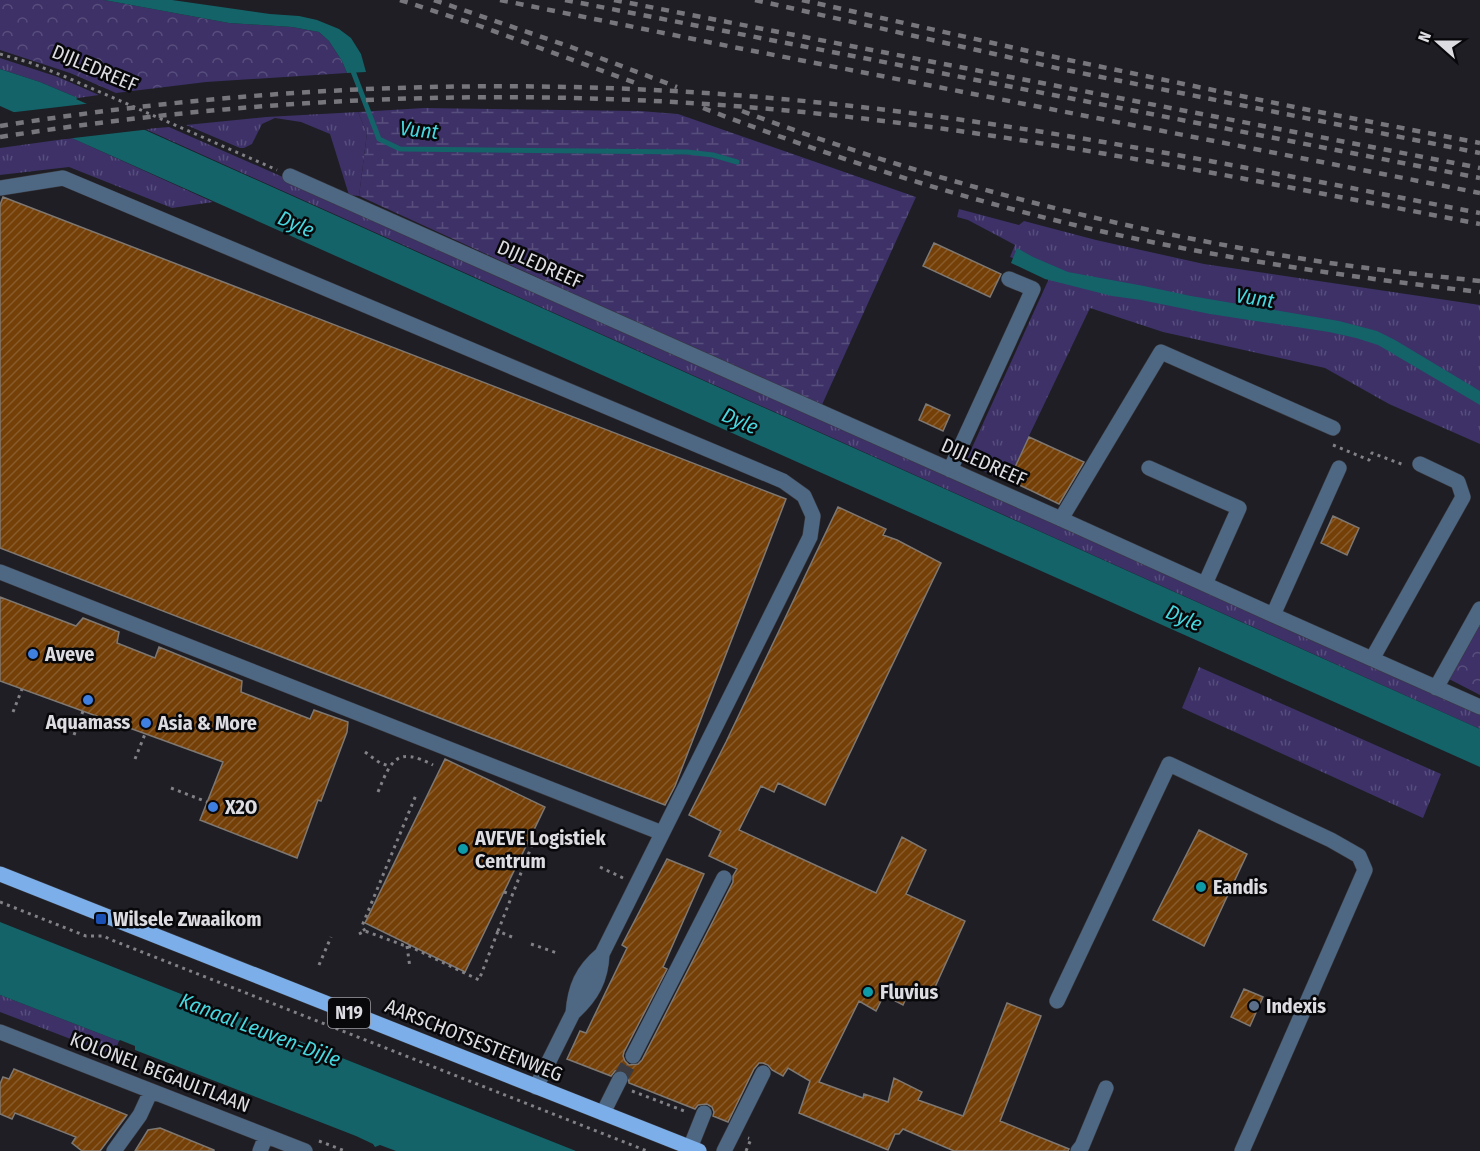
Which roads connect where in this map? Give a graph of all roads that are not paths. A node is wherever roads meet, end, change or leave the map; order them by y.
1 (290, 176) road end
2 (0, 188) edge
3 (1009, 279) dead end
4 (1333, 428) road end
5 (1420, 464) road end
6 (1149, 468) dead end
7 (1339, 468) dead end
8 (950, 470) junction
9 (1061, 519) junction
10 (0, 572) edge
11 (1205, 584) junction
12 (1480, 609) edge
13 (1273, 615) junction
14 (1372, 660) junction
15 (1436, 688) junction
16 (1480, 707) edge
17 (662, 833) junction
18 (0, 874) edge
19 (724, 878) dead end
20 (1057, 1001) dead end
21 (0, 1032) edge
22 (633, 1056) tunnel mouth
23 (763, 1072) dead end
24 (623, 1084) tunnel mouth
25 (536, 1087) junction
26 (1106, 1088) dead end
27 (152, 1091) junction
28 (603, 1113) junction
29 (698, 1113) road end
30 (274, 1142) edge
31 (694, 1149) edge
32 (114, 1151) edge
33 (260, 1151) edge
34 (305, 1151) edge
35 (724, 1151) edge
36 (1078, 1151) edge
37 (1242, 1151) edge

1 - 8 street, DIJLEDREEF
2 - 17 street
3 - 8 street
4 - 9 street
5 - 14 street
6 - 11 street
7 - 13 street
8 - 9 street, DIJLEDREEF
9 - 11 street, DIJLEDREEF
10 - 17 street
11 - 13 street, DIJLEDREEF
12 - 15 street
13 - 14 street, DIJLEDREEF
14 - 15 street, DIJLEDREEF
15 - 16 street, DIJLEDREEF
17 - 25 street
18 - 25 main road, AARSCHOTSESTEENWEG / N19
19 - 22 street
20 - 37 street
21 - 27 street, KOLONEL BEGAULTLAAN
23 - 35 street
24 - 28 street
25 - 28 main road, AARSCHOTSESTEENWEG / N19
26 - 36 street
27 - 30 street, KOLONEL BEGAULTLAAN
27 - 32 street
28 - 31 main road, AARSCHOTSESTEENWEG / N19
29 - 31 street
30 - 33 street
30 - 34 street, KOLONEL BEGAULTLAAN

